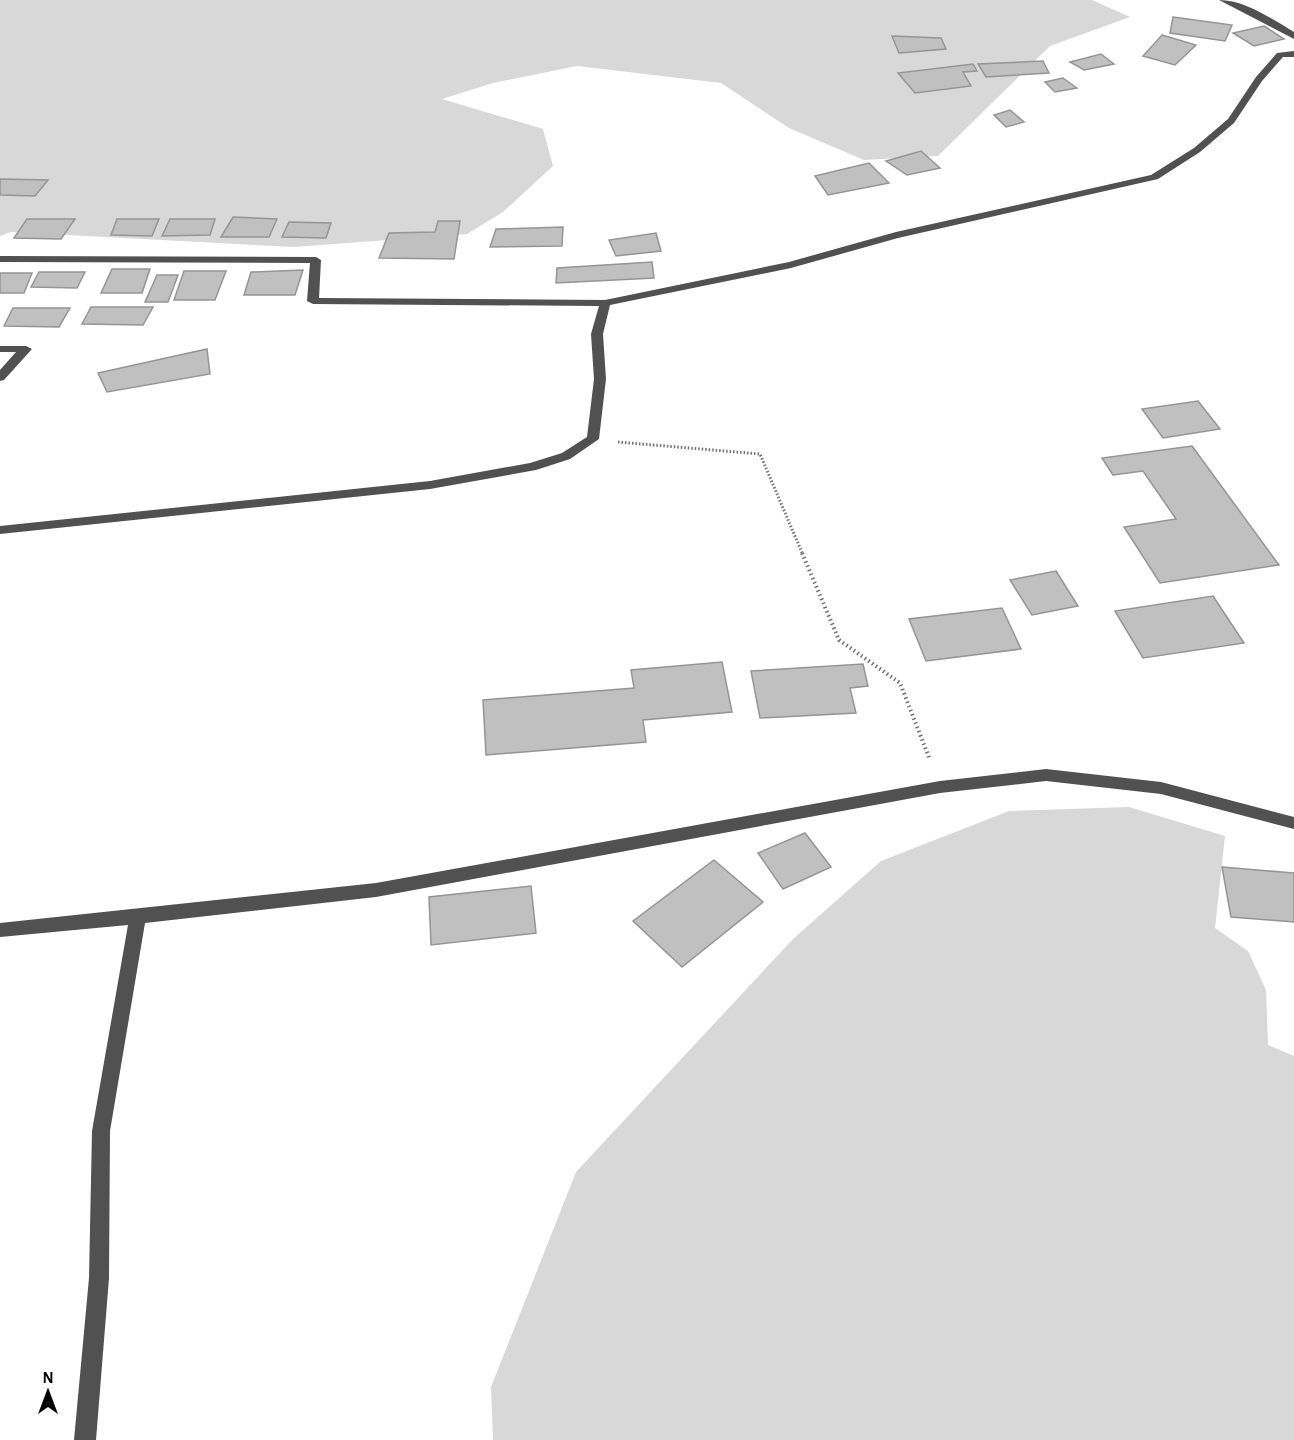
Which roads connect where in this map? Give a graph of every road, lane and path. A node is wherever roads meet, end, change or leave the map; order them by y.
1 (1223, 0) edge
2 (1294, 36) edge
3 (1294, 54) edge
4 (0, 259) edge
5 (605, 303) junction
6 (0, 349) edge
7 (0, 377) edge
8 (593, 440) junction
9 (0, 530) edge
10 (940, 787) junction
11 (1294, 823) edge
12 (138, 917) junction
13 (0, 930) edge
14 (85, 1440) edge

1 - 2 street
3 - 5 street
4 - 5 street
5 - 8 street
6 - 7 street
8 - 9 street
8 - 10 path
10 - 11 street
10 - 12 street
12 - 13 street
12 - 14 street

